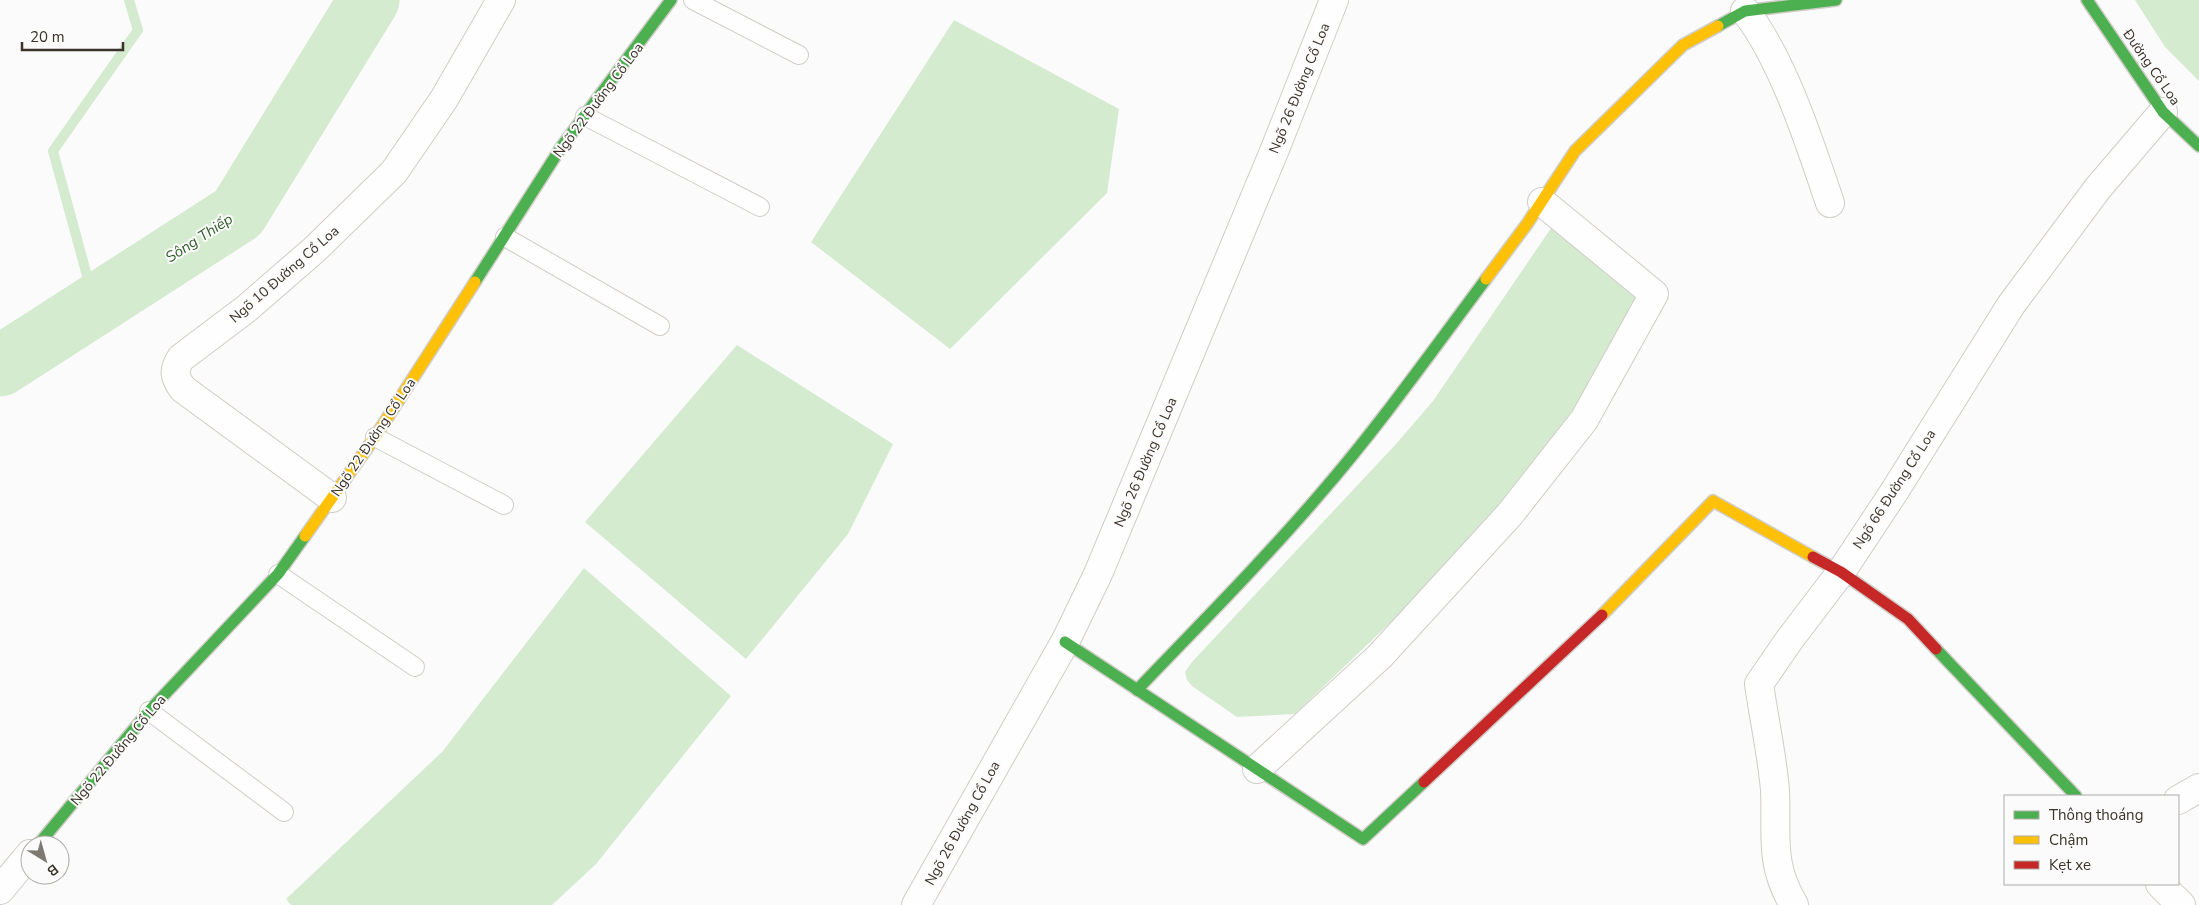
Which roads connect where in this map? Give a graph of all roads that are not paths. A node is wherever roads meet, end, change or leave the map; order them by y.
1 (501, 0) edge
2 (671, 0) edge
3 (693, 0) edge
4 (1334, 0) edge
5 (1836, 0) edge
6 (2086, 0) edge
7 (1745, 11) junction
8 (800, 55) dead end
9 (2163, 112) junction
10 (585, 116) junction
11 (2199, 146) edge
12 (1542, 202) junction
13 (1830, 203) dead end
14 (760, 207) dead end
15 (505, 237) junction
16 (660, 326) dead end
17 (375, 436) junction
18 (332, 498) junction
19 (504, 505) dead end
20 (1841, 572) junction
21 (278, 574) junction
22 (1065, 642) junction
23 (415, 667) dead end
24 (1137, 690) junction
25 (149, 711) junction
26 (1257, 769) junction
27 (2199, 788) edge
28 (2075, 795) edge
29 (2179, 799) edge
30 (284, 812) dead end
31 (46, 835) edge
32 (20, 866) edge
33 (2161, 885) edge
34 (0, 890) edge
35 (916, 905) edge
36 (1794, 905) edge
37 (2181, 905) edge

1 - 18 street, Ngõ 10 Đường Cổ Loa
2 - 10 street, Ngõ 22 Đường Cổ Loa
3 - 8 lane
4 - 22 street, Ngõ 26 Đường Cổ Loa
5 - 7 street
6 - 9 street, Đường Cổ Loa
7 - 12 street
7 - 13 street
9 - 11 street, Đường Cổ Loa
9 - 20 street, Ngõ 66 Đường Cổ Loa
10 - 14 lane
10 - 15 street, Ngõ 22 Đường Cổ Loa
12 - 24 street
12 - 26 street
15 - 16 lane
15 - 17 street, Ngõ 22 Đường Cổ Loa
17 - 18 street, Ngõ 22 Đường Cổ Loa
17 - 19 lane
18 - 21 street, Ngõ 22 Đường Cổ Loa
20 - 26 street
20 - 28 street
20 - 36 street, Ngõ 66 Đường Cổ Loa
21 - 23 lane
21 - 25 street, Ngõ 22 Đường Cổ Loa
22 - 24 street
22 - 35 street, Ngõ 26 Đường Cổ Loa
24 - 26 street
25 - 30 lane
25 - 31 street, Ngõ 22 Đường Cổ Loa
27 - 29 street
32 - 34 street
33 - 37 street

